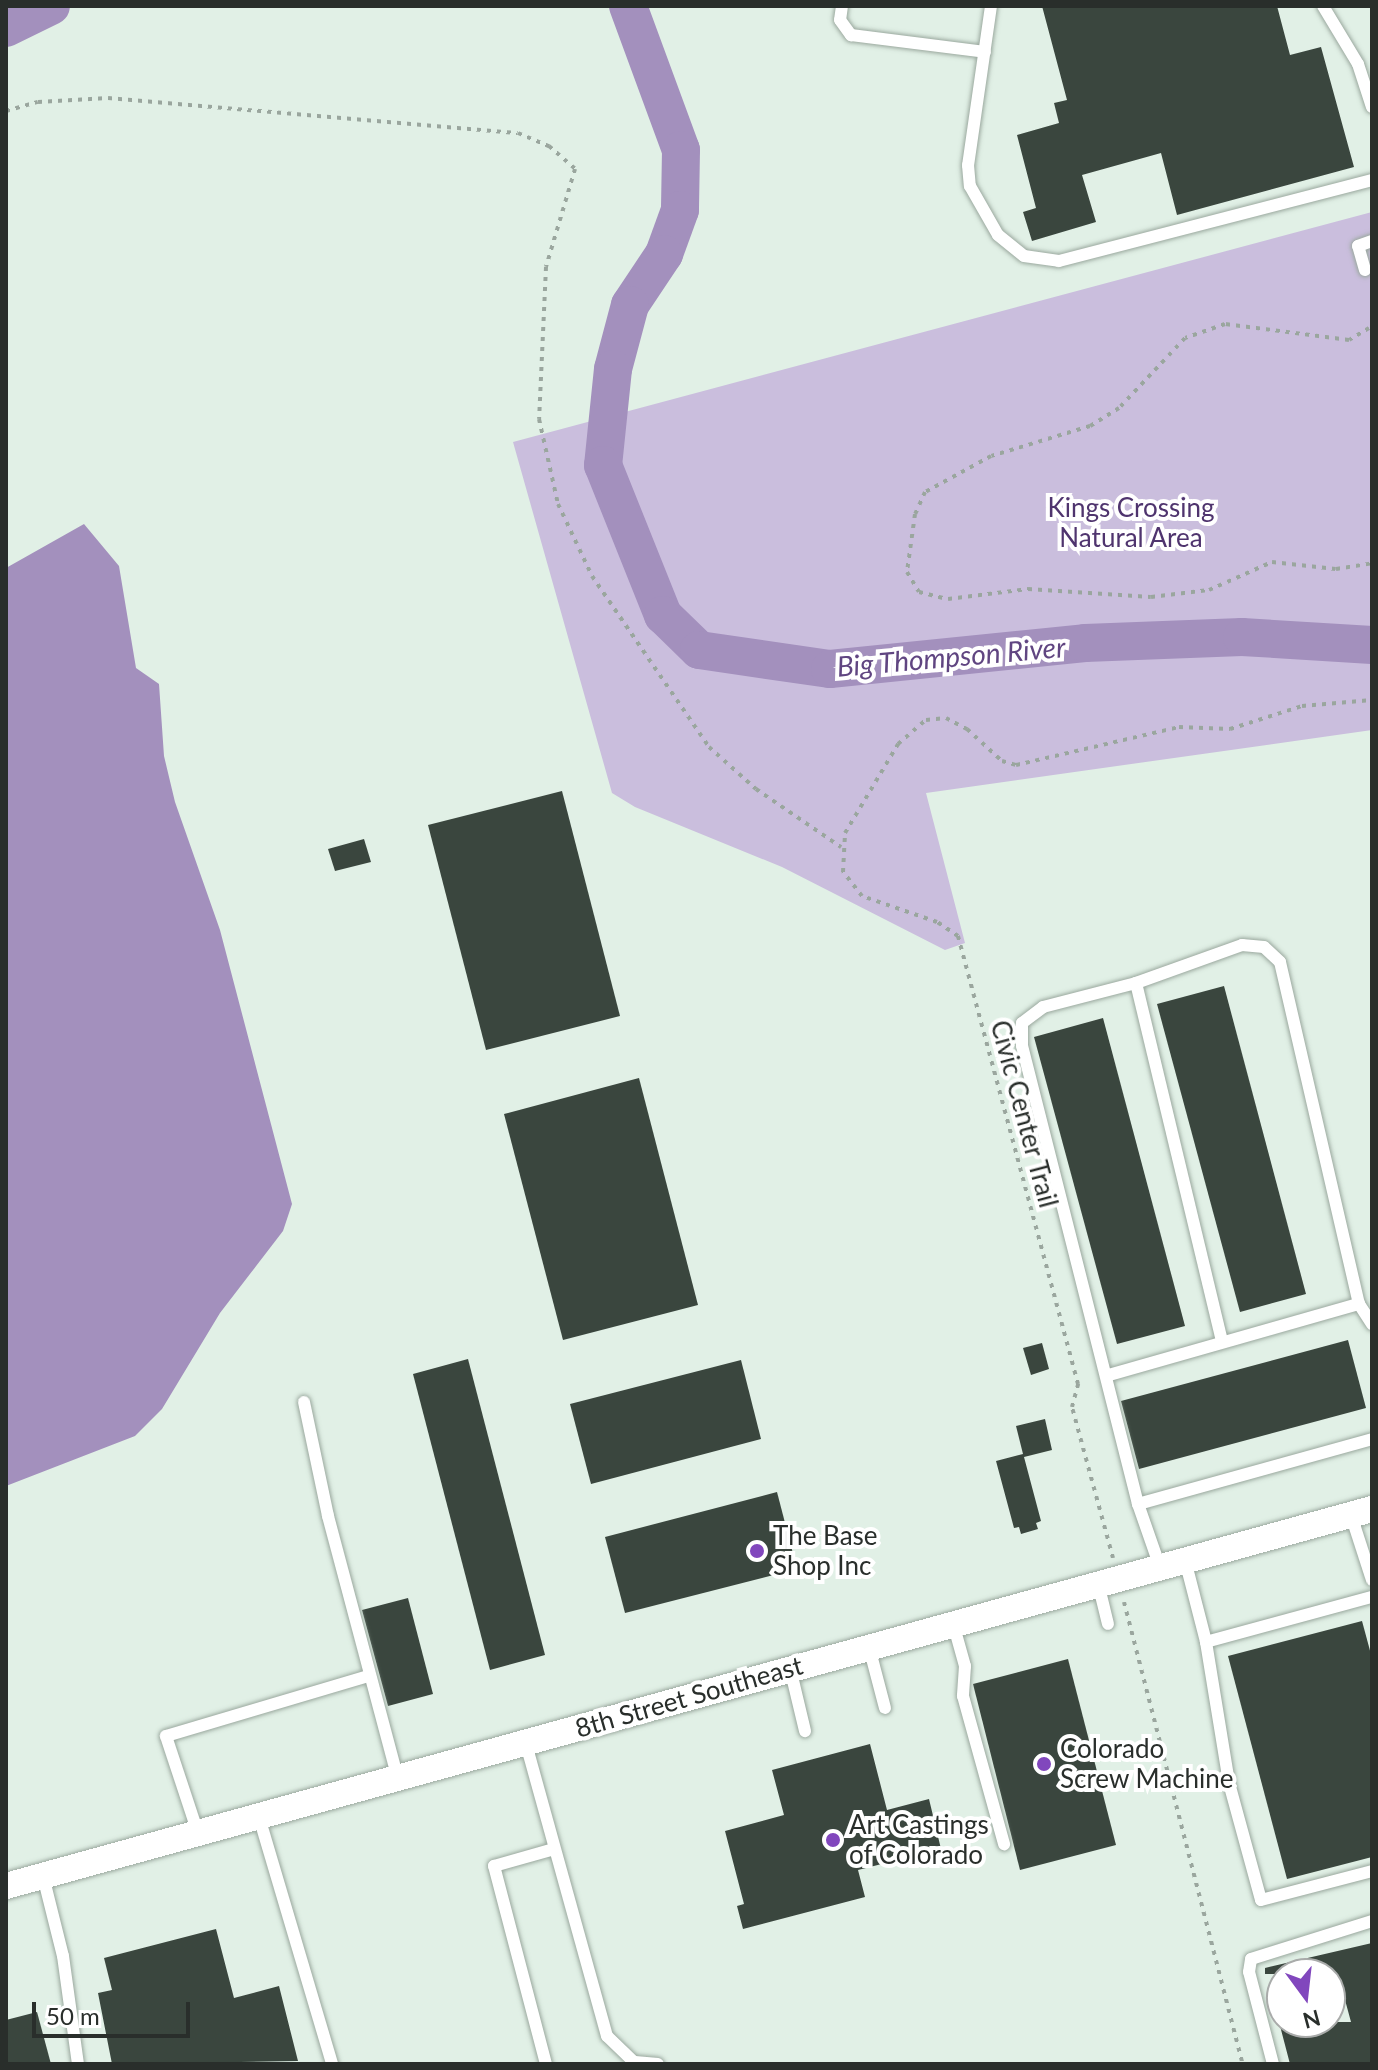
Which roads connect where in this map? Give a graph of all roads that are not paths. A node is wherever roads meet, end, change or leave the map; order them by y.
1 (842, 6) edge
2 (991, 6) edge
3 (1323, 6) edge
4 (985, 52) junction
5 (1372, 107) edge
6 (1372, 180) edge
7 (1372, 241) edge
8 (1365, 270) dead end
9 (1136, 983) junction
10 (1359, 1304) junction
11 (1372, 1324) edge
12 (1222, 1342) junction
13 (1109, 1375) junction
14 (304, 1402) dead end
15 (1372, 1439) edge
16 (1138, 1504) junction
17 (1362, 1512) edge
18 (1172, 1563) junction
19 (1372, 1580) edge
20 (1108, 1581) junction
21 (1372, 1597) edge
22 (953, 1623) junction
23 (1108, 1624) dead end
24 (1206, 1642) junction
25 (869, 1647) junction
26 (790, 1668) junction
27 (369, 1676) junction
28 (885, 1708) dead end
29 (805, 1731) dead end
30 (526, 1744) junction
31 (398, 1779) junction
32 (259, 1817) junction
33 (198, 1833) junction
34 (1004, 1844) dead end
35 (554, 1849) junction
36 (1372, 1871) edge
37 (43, 1876) junction
38 (6, 1886) edge
39 (1372, 1921) edge
40 (636, 2063) edge
41 (78, 2064) edge
42 (332, 2064) edge
43 (546, 2064) edge
44 (658, 2064) edge
45 (1273, 2064) edge

1 - 4 lane
2 - 4 lane
3 - 5 lane
4 - 6 lane
7 - 8 lane
9 - 10 lane
9 - 12 lane
9 - 13 lane
10 - 11 lane
10 - 12 lane
12 - 13 lane
13 - 16 lane
14 - 27 lane
15 - 16 lane
16 - 18 lane
17 - 18 street, 8th Street Southeast
17 - 19 lane
18 - 20 street, 8th Street Southeast
18 - 24 lane
20 - 22 street, 8th Street Southeast
20 - 23 lane
21 - 24 lane
22 - 25 street, 8th Street Southeast
22 - 34 lane
24 - 36 lane
25 - 26 street, 8th Street Southeast
25 - 28 lane
26 - 29 lane
26 - 30 street, 8th Street Southeast
27 - 31 lane
27 - 33 lane
30 - 31 street, 8th Street Southeast
30 - 35 lane
31 - 32 street, 8th Street Southeast
32 - 33 street, 8th Street Southeast
32 - 42 lane
33 - 37 street, 8th Street Southeast
35 - 40 lane
35 - 43 lane
37 - 38 street, 8th Street Southeast
37 - 41 lane
39 - 45 lane
40 - 44 lane

